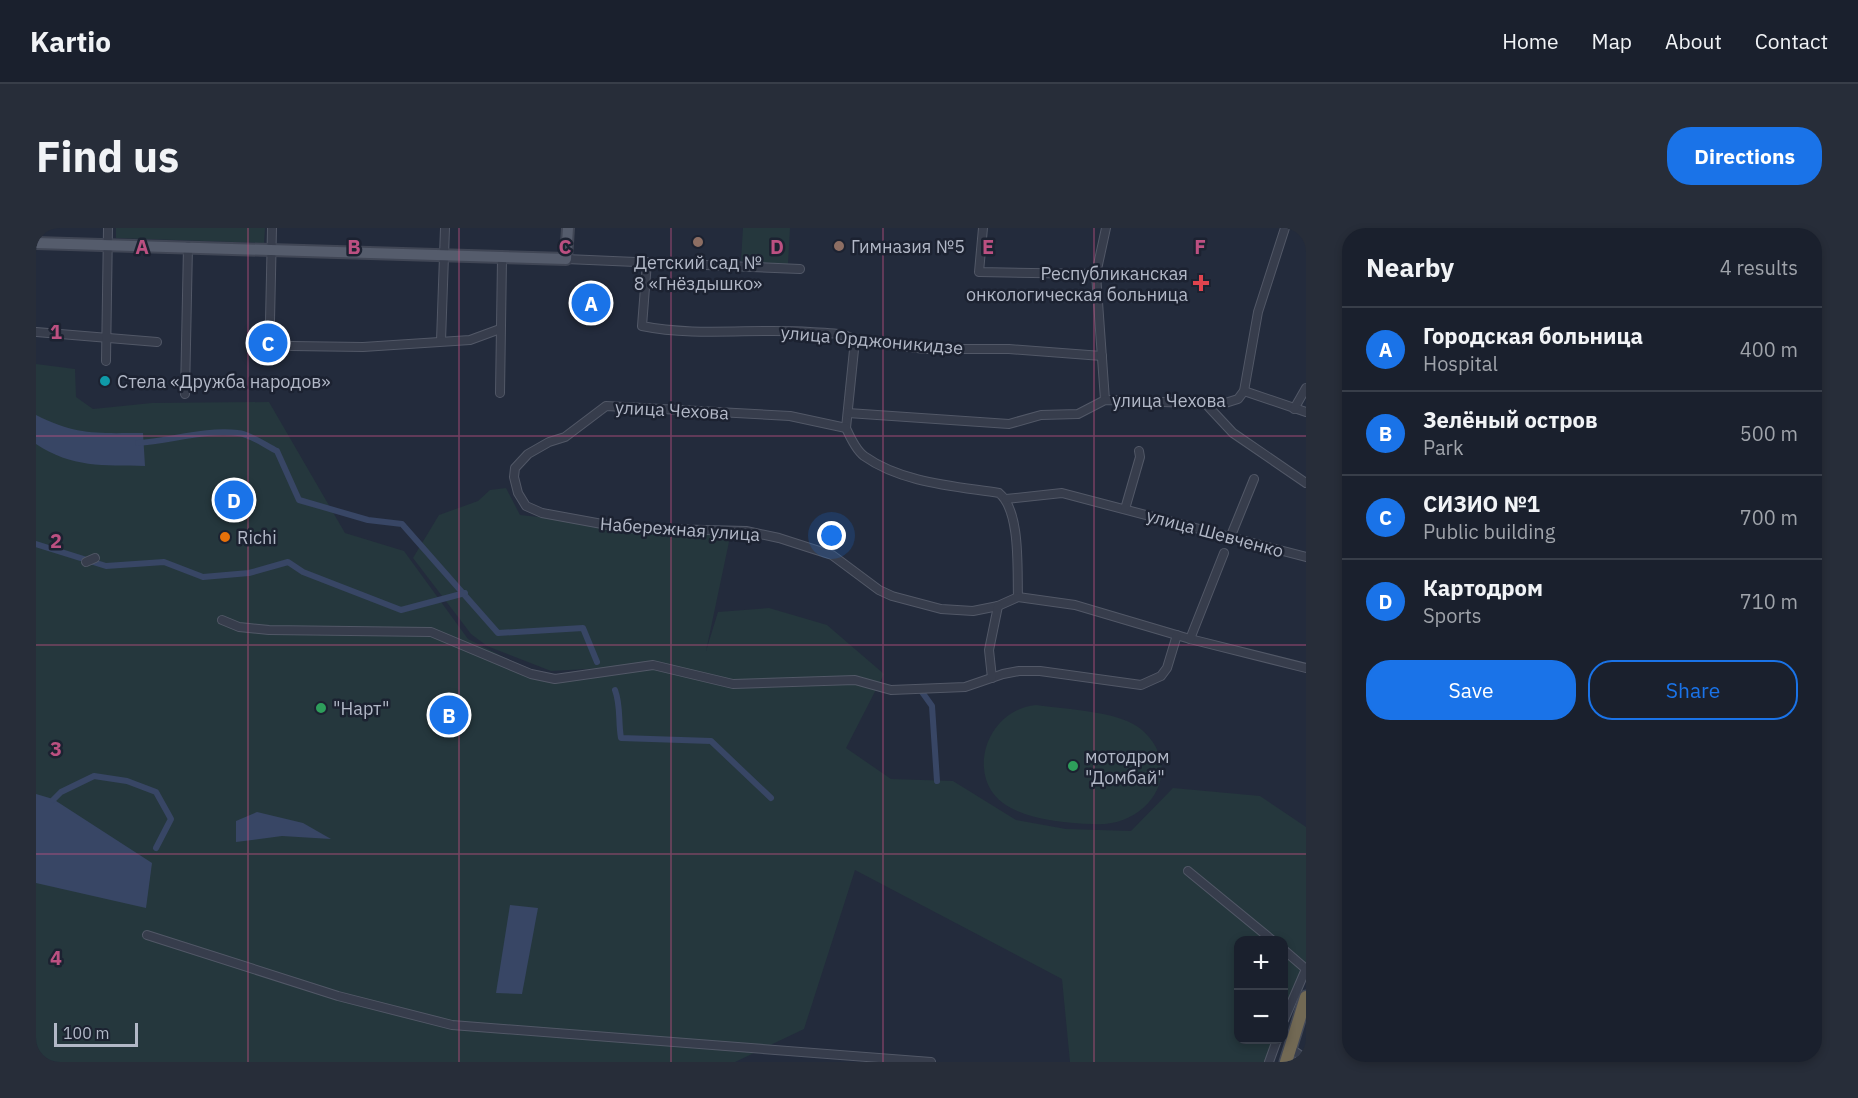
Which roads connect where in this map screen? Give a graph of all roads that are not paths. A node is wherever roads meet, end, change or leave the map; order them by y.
1 (108, 228) edge
2 (272, 228) edge
3 (445, 228) edge
4 (568, 228) edge
5 (983, 228) edge
6 (1106, 228) edge
7 (1285, 228) edge
8 (36, 243) edge
9 (108, 244) junction
10 (188, 246) junction
11 (271, 249) junction
12 (444, 257) junction
13 (502, 259) junction
14 (566, 260) junction
15 (647, 262) junction
16 (800, 269) dead end
17 (1096, 274) junction
18 (270, 321) dead end
19 (500, 329) junction
20 (36, 332) edge
21 (107, 337) junction
22 (855, 340) junction
23 (441, 341) junction
24 (157, 342) dead end
25 (291, 346) dead end
26 (1102, 356) junction
27 (106, 361) dead end
28 (1306, 388) edge
29 (1244, 391) junction
30 (500, 393) dead end
31 (185, 394) dead end
32 (1105, 400) junction
33 (1205, 403) junction
34 (1294, 409) junction
35 (1306, 412) edge
36 (848, 413) junction
37 (846, 428) junction
38 (1139, 451) dead end
39 (1254, 479) dead end
40 (1306, 483) edge
41 (1006, 499) junction
42 (526, 506) joint
43 (1125, 509) junction
44 (1230, 538) junction
45 (1224, 553) dead end
46 (1306, 557) edge
47 (94, 558) dead end
48 (86, 562) dead end
49 (1018, 597) junction
50 (998, 606) junction
51 (222, 620) dead end
52 (1177, 635) junction
53 (1190, 639) junction
54 (1306, 668) edge
55 (992, 678) junction
56 (1188, 871) dead end
57 (147, 934) dead end
58 (1267, 936) edge
59 (1288, 953) edge
60 (1306, 969) edge
61 (1306, 997) edge
62 (1288, 1011) edge
63 (1306, 1014) edge
64 (1276, 1044) edge
65 (1296, 1058) edge
66 (931, 1062) edge
67 (1269, 1062) edge
68 (1286, 1062) edge

1 - 9 street
2 - 11 street
3 - 12 street
4 - 14 main road
5 - 17 street
6 - 17 street
7 - 29 street
8 - 9 main road
9 - 10 main road
9 - 21 street
10 - 11 main road
10 - 31 street
11 - 12 main road
11 - 18 street
12 - 13 main road
12 - 23 street
13 - 14 main road
13 - 19 street
14 - 15 street
15 - 16 street
15 - 22 street, улица Орджоникидзе
17 - 26 street
19 - 23 street
19 - 30 street
20 - 21 street
21 - 24 street
21 - 27 street
22 - 26 street, улица Орджоникидзе
22 - 36 street
23 - 25 street
26 - 32 street
28 - 34 street
29 - 33 street, улица Чехова
29 - 34 street, улица Чехова
32 - 33 street, улица Чехова
32 - 36 street, улица Чехова
33 - 40 street
34 - 35 street, улица Чехова
36 - 37 street
37 - 41 street
37 - 42 street, улица Чехова
38 - 43 street, улица Шевченко
39 - 44 street
41 - 43 street, улица Шевченко
41 - 49 street
42 - 50 street, Набережная улица
43 - 44 street, улица Шевченко
44 - 46 street, улица Шевченко
45 - 53 street
47 - 48 street
49 - 50 street, Набережная улица
49 - 52 street
50 - 55 street
51 - 55 street
52 - 53 street
52 - 55 street
53 - 54 street
56 - 58 street
57 - 66 street
59 - 60 street
60 - 62 street
61 - 68 highway
63 - 65 highway
64 - 67 street

